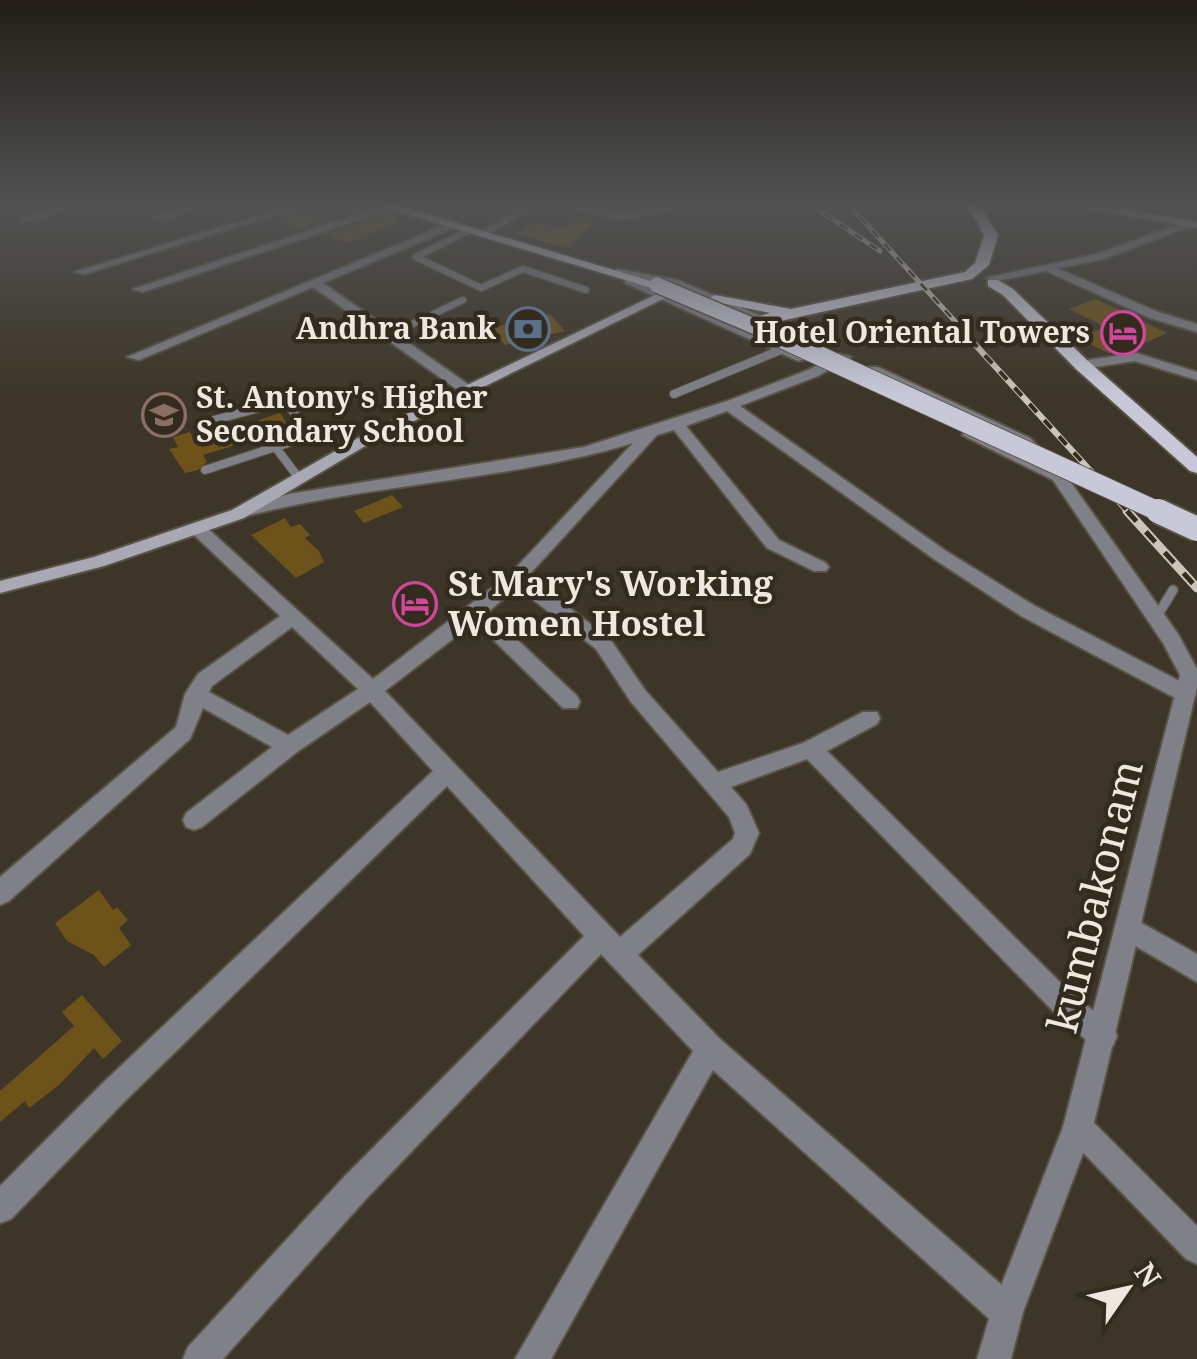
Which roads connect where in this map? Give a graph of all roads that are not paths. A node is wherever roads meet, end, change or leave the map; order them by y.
1 (96, 267) edge
2 (204, 267) edge
3 (349, 267) edge
4 (438, 267) edge
5 (597, 267) edge
6 (984, 267) edge
7 (1048, 268) joint
8 (81, 272) dead end
9 (616, 273) junction
10 (982, 280) junction
11 (314, 282) junction
12 (139, 290) dead end
13 (586, 290) dead end
14 (659, 291) junction
15 (463, 300) dead end
16 (715, 300) junction
17 (798, 313) junction
18 (762, 320) junction
19 (1197, 328) edge
20 (783, 330) junction
21 (389, 335) junction
22 (782, 349) junction
23 (134, 357) dead end
24 (844, 357) junction
25 (1082, 365) junction
26 (827, 368) junction
27 (1197, 376) edge
28 (467, 390) junction
29 (674, 394) dead end
30 (729, 405) junction
31 (214, 420) dead end
32 (676, 423) junction
33 (651, 433) junction
34 (276, 448) junction
35 (1197, 468) edge
36 (205, 470) dead end
37 (1058, 477) junction
38 (298, 478) junction
39 (238, 514) junction
40 (1197, 529) edge
41 (199, 530) junction
42 (820, 567) dead end
43 (517, 576) junction
44 (0, 588) edge
45 (1172, 590) dead end
46 (476, 612) junction
47 (291, 618) junction
48 (1156, 618) junction
49 (1191, 684) edge
50 (372, 690) junction
51 (195, 694) junction
52 (570, 702) dead end
53 (870, 718) dead end
54 (289, 746) junction
55 (811, 748) junction
56 (448, 770) junction
57 (714, 783) junction
58 (194, 820) dead end
59 (0, 893) edge
60 (1129, 928) junction
61 (610, 946) junction
62 (1197, 969) edge
63 (1103, 1036) junction
64 (710, 1048) junction
65 (1078, 1127) junction
66 (0, 1208) edge
67 (1197, 1248) edge
68 (1007, 1312) junction
69 (200, 1359) edge
70 (532, 1359) edge
71 (994, 1359) edge

1 - 8 street
2 - 12 street
3 - 11 street
4 - 13 lane
5 - 9 main road
6 - 10 main road
7 - 10 street
7 - 19 street
9 - 14 main road
9 - 16 street
10 - 17 main road
10 - 20 main road
10 - 25 main road
11 - 21 street
11 - 23 street
14 - 22 street
14 - 28 main road
14 - 40 main road, bridge
15 - 21 lane
16 - 17 main road
16 - 18 street
17 - 18 main road
18 - 20 street
20 - 24 street
21 - 28 street
22 - 26 street
22 - 29 lane
24 - 26 street
24 - 37 street
25 - 27 street
25 - 35 main road
26 - 30 street
26 - 37 street
28 - 38 main road
30 - 32 street
30 - 49 street
31 - 34 lane
32 - 33 street
32 - 42 street
33 - 39 street
33 - 43 street
34 - 36 lane
34 - 38 lane
37 - 48 street
38 - 39 main road
39 - 41 main road
41 - 44 main road
41 - 47 street
43 - 46 street
43 - 57 street
45 - 48 lane
46 - 50 street
46 - 52 street
47 - 50 street
47 - 51 street
48 - 49 street
49 - 60 street, kumbakonam
50 - 54 street
50 - 56 street
51 - 54 street
51 - 59 street
53 - 55 street
54 - 58 street
55 - 57 street
55 - 63 street
56 - 61 street
56 - 66 street
57 - 61 street
60 - 62 street
60 - 63 street, kumbakonam
61 - 64 street
61 - 69 street
63 - 65 street, kumbakonam
64 - 68 street
64 - 70 street
65 - 67 street
65 - 68 street, kumbakonam
68 - 71 street, kumbakonam

